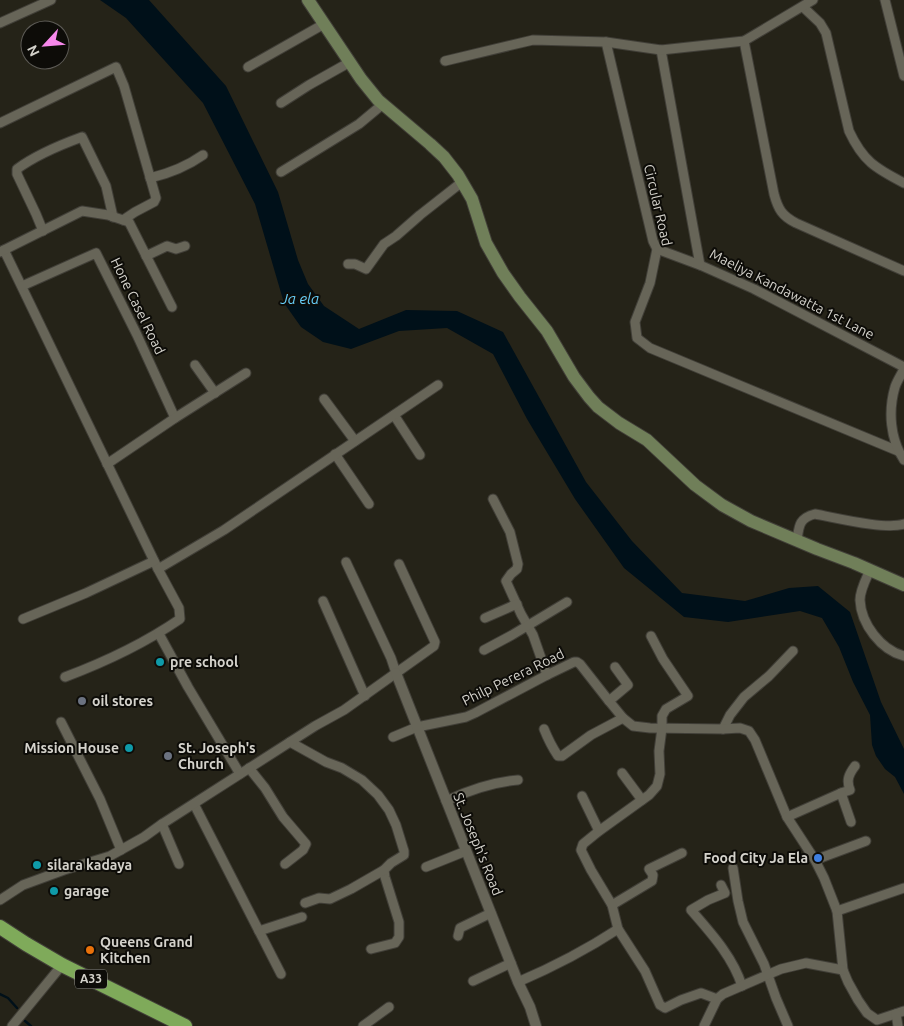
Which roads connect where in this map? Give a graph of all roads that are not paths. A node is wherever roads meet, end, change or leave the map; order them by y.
1 (50, 0) edge
2 (308, 0) edge
3 (813, 0) edge
4 (885, 0) edge
5 (803, 7) junction
6 (0, 24) edge
7 (324, 24) junction
8 (744, 41) junction
9 (606, 42) junction
10 (661, 50) junction
11 (445, 61) dead end
12 (350, 62) junction
13 (248, 66) dead end
14 (904, 76) edge
15 (281, 103) dead end
16 (383, 104) junction
17 (0, 123) edge
18 (203, 155) dead end
19 (281, 172) dead end
20 (150, 178) junction
21 (462, 182) junction
22 (904, 183) edge
23 (113, 217) junction
24 (123, 220) junction
25 (42, 231) junction
26 (184, 246) dead end
27 (656, 249) junction
28 (2, 251) edge
29 (146, 256) junction
30 (348, 264) dead end
31 (700, 265) junction
32 (904, 271) edge
33 (22, 286) junction
34 (172, 307) dead end
35 (194, 365) dead end
36 (904, 368) edge
37 (246, 373) dead end
38 (438, 385) dead end
39 (215, 392) junction
40 (324, 399) dead end
41 (394, 415) junction
42 (176, 418) junction
43 (355, 441) junction
44 (898, 450) junction
45 (335, 454) junction
46 (420, 455) dead end
47 (904, 460) edge
48 (107, 464) junction
49 (493, 499) dead end
50 (369, 504) dead end
51 (904, 524) edge
52 (797, 540) junction
53 (346, 562) dead end
54 (399, 564) dead end
55 (156, 565) junction
56 (870, 570) junction
57 (904, 585) edge
58 (323, 601) dead end
59 (567, 602) dead end
60 (517, 604) junction
61 (486, 618) dead end
62 (23, 619) dead end
63 (528, 626) junction
64 (158, 634) junction
65 (651, 636) dead end
66 (484, 650) dead end
67 (793, 652) dead end
68 (904, 656) edge
69 (615, 667) dead end
70 (396, 672) junction
71 (547, 674) junction
72 (65, 677) dead end
73 (365, 696) junction
74 (609, 701) junction
75 (623, 718) junction
76 (62, 722) dead end
77 (417, 727) junction
78 (662, 728) junction
79 (544, 729) dead end
80 (724, 729) junction
81 (394, 738) dead end
82 (290, 742) junction
83 (855, 766) dead end
84 (249, 768) junction
85 (622, 773) dead end
86 (240, 774) junction
87 (518, 780) dead end
88 (841, 793) junction
89 (582, 796) dead end
90 (446, 800) junction
91 (642, 800) junction
92 (194, 804) junction
93 (787, 817) junction
94 (851, 822) dead end
95 (162, 824) junction
96 (599, 830) junction
97 (866, 841) dead end
98 (121, 850) junction
99 (466, 851) junction
100 (682, 853) dead end
101 (815, 860) junction
102 (179, 864) dead end
103 (285, 864) dead end
104 (426, 867) dead end
105 (733, 868) dead end
106 (384, 870) junction
107 (721, 885) dead end
108 (904, 888) edge
109 (0, 900) edge
110 (305, 904) dead end
111 (612, 906) junction
112 (837, 911) junction
113 (491, 913) junction
114 (302, 917) dead end
115 (0, 927) edge
116 (458, 928) dead end
117 (618, 929) junction
118 (259, 931) junction
119 (371, 949) dead end
120 (511, 963) junction
121 (62, 965) junction
122 (843, 970) junction
123 (281, 974) dead end
124 (767, 974) junction
125 (473, 981) dead end
126 (518, 982) junction
127 (742, 986) junction
128 (717, 999) junction
129 (390, 1007) dead end
130 (900, 1013) edge
131 (878, 1023) edge
132 (12, 1026) edge
133 (185, 1026) edge
134 (363, 1026) edge
135 (536, 1026) edge
136 (704, 1026) edge
137 (788, 1026) edge
138 (898, 1026) edge

1 - 6 street
2 - 7 main road
3 - 5 street
4 - 14 street
5 - 8 street
5 - 22 street
7 - 12 main road
7 - 13 street
8 - 10 street
8 - 32 street
9 - 10 street
9 - 11 street
9 - 27 street, Circular Road
10 - 31 street, Maeliya Kandawatta 1st Lane
12 - 15 street
12 - 16 main road
16 - 19 street
16 - 21 main road
17 - 20 street
18 - 20 street
20 - 24 street
21 - 30 street
21 - 52 main road
23 - 24 street
23 - 25 street
23 - 25 street
24 - 29 street
25 - 28 street
26 - 29 street
27 - 31 street
27 - 44 street, Circular Road
28 - 33 street
29 - 34 street
31 - 36 street, Maeliya Kandawatta 1st Lane
33 - 42 street, Hone Casel Road
33 - 48 street
35 - 39 street
36 - 44 street
37 - 39 street
38 - 41 street
39 - 42 street
40 - 43 street
41 - 43 street
41 - 46 street
42 - 48 street
43 - 45 street
44 - 47 street
45 - 50 street
45 - 55 street
48 - 55 street
49 - 60 street
51 - 52 street
52 - 56 main road
53 - 70 street
54 - 70 street
55 - 62 street
55 - 64 street
56 - 57 main road
56 - 68 street
58 - 73 street
59 - 63 street
60 - 61 street
60 - 63 street
63 - 66 street
63 - 71 street
64 - 72 street
64 - 86 street
65 - 78 street
67 - 80 street
69 - 74 street
70 - 73 street
70 - 77 street, St. Joseph's Road
71 - 74 street, Philp Perera Road
71 - 77 street, Philp Perera Road
73 - 82 street
74 - 75 street, Philp Perera Road
75 - 78 street, Philp Perera Road
75 - 79 street
76 - 98 street
77 - 81 street, Philp Perera Road
77 - 90 street, St. Joseph's Road
78 - 80 street, Philp Perera Road
78 - 91 street
80 - 93 street, Philp Perera Road
82 - 84 street
82 - 106 street
83 - 88 street
84 - 86 street
84 - 103 street
85 - 91 street
86 - 92 street
87 - 90 street
88 - 93 street
88 - 94 street
89 - 96 street
90 - 99 street, St. Joseph's Road
91 - 96 street
92 - 95 street
92 - 118 street
93 - 101 street, Philp Perera Road
95 - 98 street
95 - 102 street
96 - 111 street
97 - 101 street
98 - 109 street
99 - 104 street
99 - 113 street, St. Joseph's Road
100 - 111 street
101 - 112 street, Philp Perera Road
105 - 124 street
106 - 110 street
106 - 119 street
107 - 127 street
108 - 112 street
111 - 117 street
112 - 122 street, Philp Perera Road
113 - 116 street
113 - 120 street, St. Joseph's Road
114 - 118 street
115 - 121 highway, A33
117 - 126 street
117 - 128 street
118 - 123 street
120 - 125 street
120 - 126 street, St. Joseph's Road
121 - 132 street
121 - 133 highway, A33
122 - 124 street
122 - 131 street, Philp Perera Road
124 - 127 street
124 - 137 street
126 - 135 street, St. Joseph's Road
127 - 128 street
128 - 136 street
129 - 134 street
130 - 131 street, Philp Perera Road
130 - 138 street

